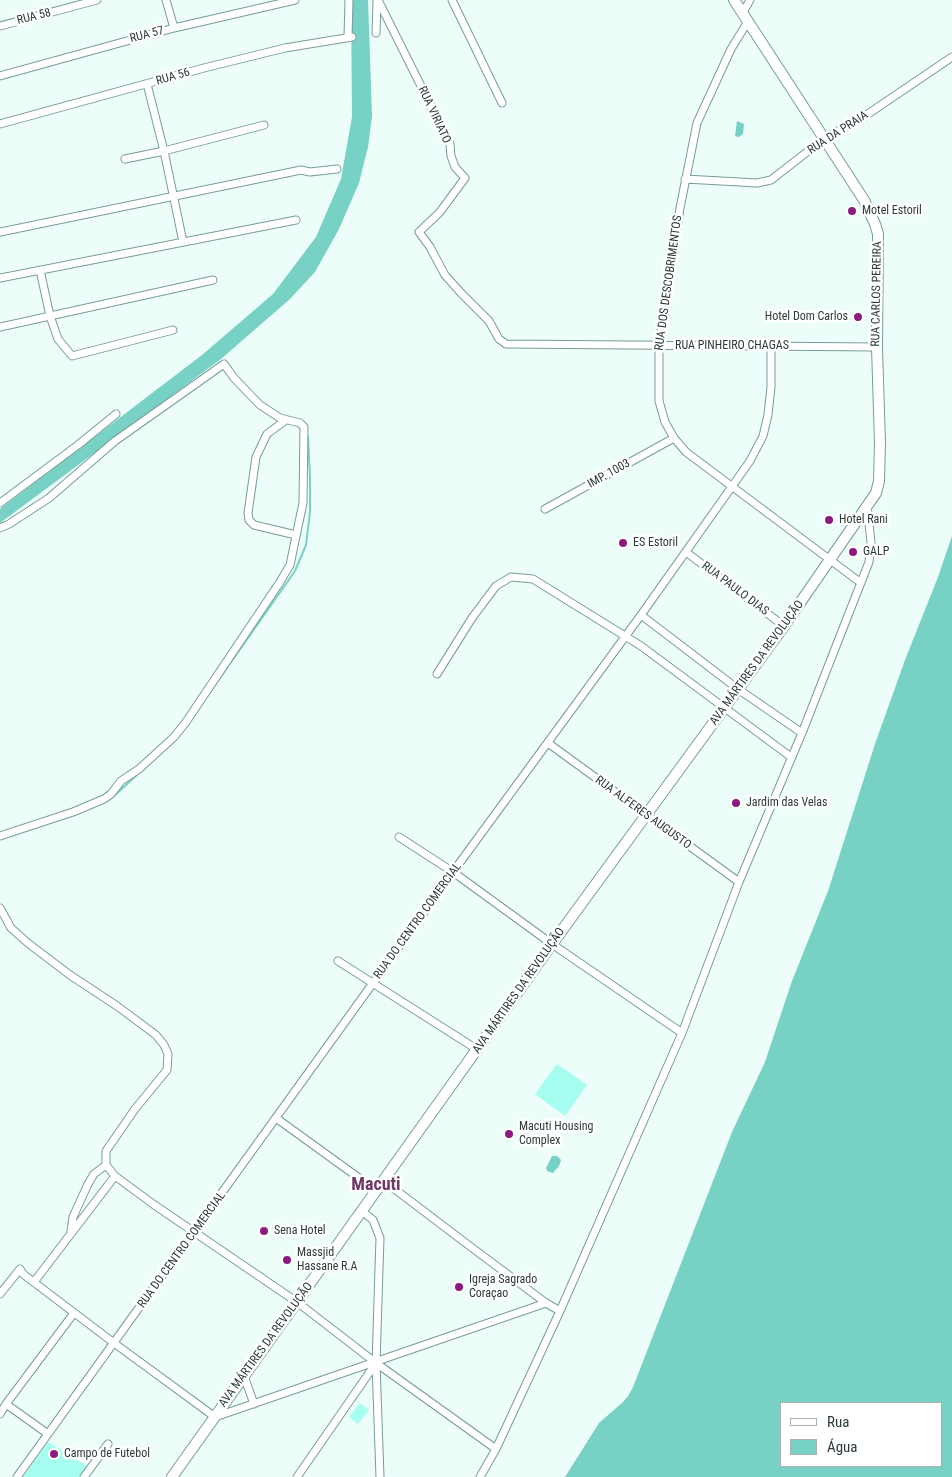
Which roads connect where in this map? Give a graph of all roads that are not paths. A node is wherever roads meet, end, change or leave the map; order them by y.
1 (97, 0) edge
2 (166, 0) edge
3 (295, 0) edge
4 (349, 0) edge
5 (377, 0) edge
6 (452, 0) edge
7 (734, 0) edge
8 (750, 0) edge
9 (745, 18) junction
10 (0, 26) edge
11 (174, 28) junction
12 (376, 33) dead end
13 (952, 57) edge
14 (0, 76) edge
15 (147, 84) junction
16 (502, 103) dead end
17 (0, 124) edge
18 (264, 125) dead end
19 (825, 138) junction
20 (164, 151) junction
21 (125, 159) dead end
22 (337, 169) dead end
23 (685, 179) junction
24 (174, 197) junction
25 (296, 220) dead end
26 (0, 232) edge
27 (183, 242) junction
28 (40, 270) junction
29 (0, 278) edge
30 (213, 280) dead end
31 (50, 316) junction
32 (0, 327) edge
33 (173, 330) dead end
34 (499, 340) joint
35 (659, 345) junction
36 (771, 346) junction
37 (876, 347) junction
38 (116, 414) dead end
39 (286, 420) junction
40 (674, 438) junction
41 (732, 488) junction
42 (0, 503) edge
43 (867, 505) junction
44 (545, 509) dead end
45 (0, 528) edge
46 (296, 535) junction
47 (686, 552) junction
48 (831, 560) junction
49 (861, 583) junction
50 (641, 615) junction
51 (784, 626) junction
52 (624, 637) junction
53 (437, 674) dead end
54 (738, 689) junction
55 (725, 708) junction
56 (802, 734) junction
57 (548, 743) junction
58 (791, 757) junction
59 (646, 815) junction
60 (0, 836) edge
61 (399, 838) dead end
62 (453, 872) junction
63 (739, 882) junction
64 (0, 908) edge
65 (552, 944) junction
66 (338, 961) dead end
67 (373, 983) junction
68 (682, 1032) junction
69 (478, 1050) junction
70 (276, 1118) junction
71 (106, 1165) junction
72 (115, 1176) junction
73 (384, 1182) junction
74 (377, 1191) junction
75 (362, 1211) junction
76 (71, 1231) junction
77 (195, 1232) junction
78 (34, 1282) junction
79 (0, 1294) edge
80 (297, 1302) junction
81 (546, 1303) junction
82 (560, 1311) junction
83 (74, 1313) junction
84 (114, 1343) junction
85 (376, 1363) junction
86 (244, 1376) junction
87 (6, 1404) junction
88 (254, 1404) junction
89 (0, 1414) edge
90 (215, 1417) junction
91 (48, 1434) junction
92 (108, 1444) dead end
93 (496, 1449) junction
94 (17, 1477) edge
95 (84, 1477) edge
96 (172, 1477) edge
97 (297, 1477) edge
98 (380, 1477) edge
99 (480, 1477) edge

1 - 10 street, RUA 58
2 - 11 street
3 - 11 street, RUA 57
4 - 15 street, RUA 56
5 - 12 street
5 - 34 street, RUA VIRIATO
6 - 16 street
7 - 9 street, RUA CARLOS PEREIRA
8 - 9 street, RUA DOS DESCOBRIMENTOS
9 - 19 street, RUA CARLOS PEREIRA
9 - 23 street, RUA DOS DESCOBRIMENTOS
11 - 14 street, RUA 57
13 - 19 street, RUA DA PRAIA
15 - 17 street, RUA 56
15 - 20 street
18 - 20 street
19 - 23 street, RUA DA PRAIA
19 - 37 street, RUA CARLOS PEREIRA
20 - 21 street
20 - 24 street
22 - 24 street
23 - 35 street, RUA DOS DESCOBRIMENTOS
24 - 26 street
24 - 27 street
25 - 27 street
27 - 28 street
28 - 29 street
28 - 31 street
30 - 31 street
31 - 32 street
31 - 33 street
34 - 35 street, RUA PINHEIRO CHAGAS
35 - 36 street, RUA PINHEIRO CHAGAS
35 - 40 street, RUA DOS DESCOBRIMENTOS
36 - 37 street, RUA PINHEIRO CHAGAS
36 - 41 street, RUA DO CENTRO COMERCIAL
37 - 43 street, RUA CARLOS PEREIRA
38 - 42 street
39 - 45 street
39 - 46 street
39 - 46 street
40 - 41 street, RUA DOS DESCOBRIMENTOS
40 - 44 street, IMP. 1003
41 - 47 street, RUA DO CENTRO COMERCIAL
41 - 48 street, RUA DOS DESCOBRIMENTOS
43 - 48 street, AVA MÁRTIRES DA REVOLUÇÃO
43 - 49 street
46 - 60 street
47 - 50 street, RUA DO CENTRO COMERCIAL
47 - 51 street, RUA PAULO DIAS
48 - 49 street, RUA DOS DESCOBRIMENTOS
48 - 51 street, AVA MÁRTIRES DA REVOLUÇÃO
49 - 56 street
50 - 52 street, RUA DO CENTRO COMERCIAL
50 - 54 street
51 - 54 street, AVA MÁRTIRES DA REVOLUÇÃO
52 - 53 street
52 - 55 street
52 - 57 street, RUA DO CENTRO COMERCIAL
54 - 55 street, AVA MÁRTIRES DA REVOLUÇÃO
54 - 56 street
55 - 58 street
55 - 59 street, AVA MÁRTIRES DA REVOLUÇÃO
56 - 58 street
57 - 59 street, RUA ALFERES AUGUSTO
57 - 62 street, RUA DO CENTRO COMERCIAL
58 - 63 street
59 - 63 street, RUA ALFERES AUGUSTO
59 - 65 street, AVA MÁRTIRES DA REVOLUÇÃO
61 - 62 street
62 - 65 street
62 - 67 street, RUA DO CENTRO COMERCIAL
63 - 68 street
64 - 71 street
65 - 68 street
65 - 69 street, AVA MÁRTIRES DA REVOLUÇÃO
66 - 67 street
67 - 69 street
67 - 70 street, RUA DO CENTRO COMERCIAL
68 - 82 street
69 - 73 street, AVA MÁRTIRES DA REVOLUÇÃO
70 - 74 street
70 - 77 street, RUA DO CENTRO COMERCIAL
71 - 72 street
71 - 76 street
72 - 76 street
72 - 77 street
73 - 74 street, AVA MÁRTIRES DA REVOLUÇÃO
73 - 81 street
74 - 75 street, AVA MÁRTIRES DA REVOLUÇÃO
75 - 80 street, AVA MÁRTIRES DA REVOLUÇÃO
75 - 85 street
76 - 78 street
77 - 80 street
77 - 84 street, RUA DO CENTRO COMERCIAL
78 - 79 street
78 - 83 street
80 - 85 street
80 - 86 street, AVA MÁRTIRES DA REVOLUÇÃO
81 - 82 street
81 - 85 street
82 - 93 street
83 - 84 street
83 - 87 street
84 - 90 street
84 - 91 street, RUA DO CENTRO COMERCIAL
85 - 88 street
85 - 93 street
85 - 97 street
85 - 98 street
86 - 88 street
86 - 90 street, AVA MÁRTIRES DA REVOLUÇÃO
87 - 89 street
87 - 91 street
88 - 90 street
90 - 96 street, AVA MÁRTIRES DA REVOLUÇÃO
91 - 94 street, RUA DO CENTRO COMERCIAL
92 - 95 street
93 - 99 street

